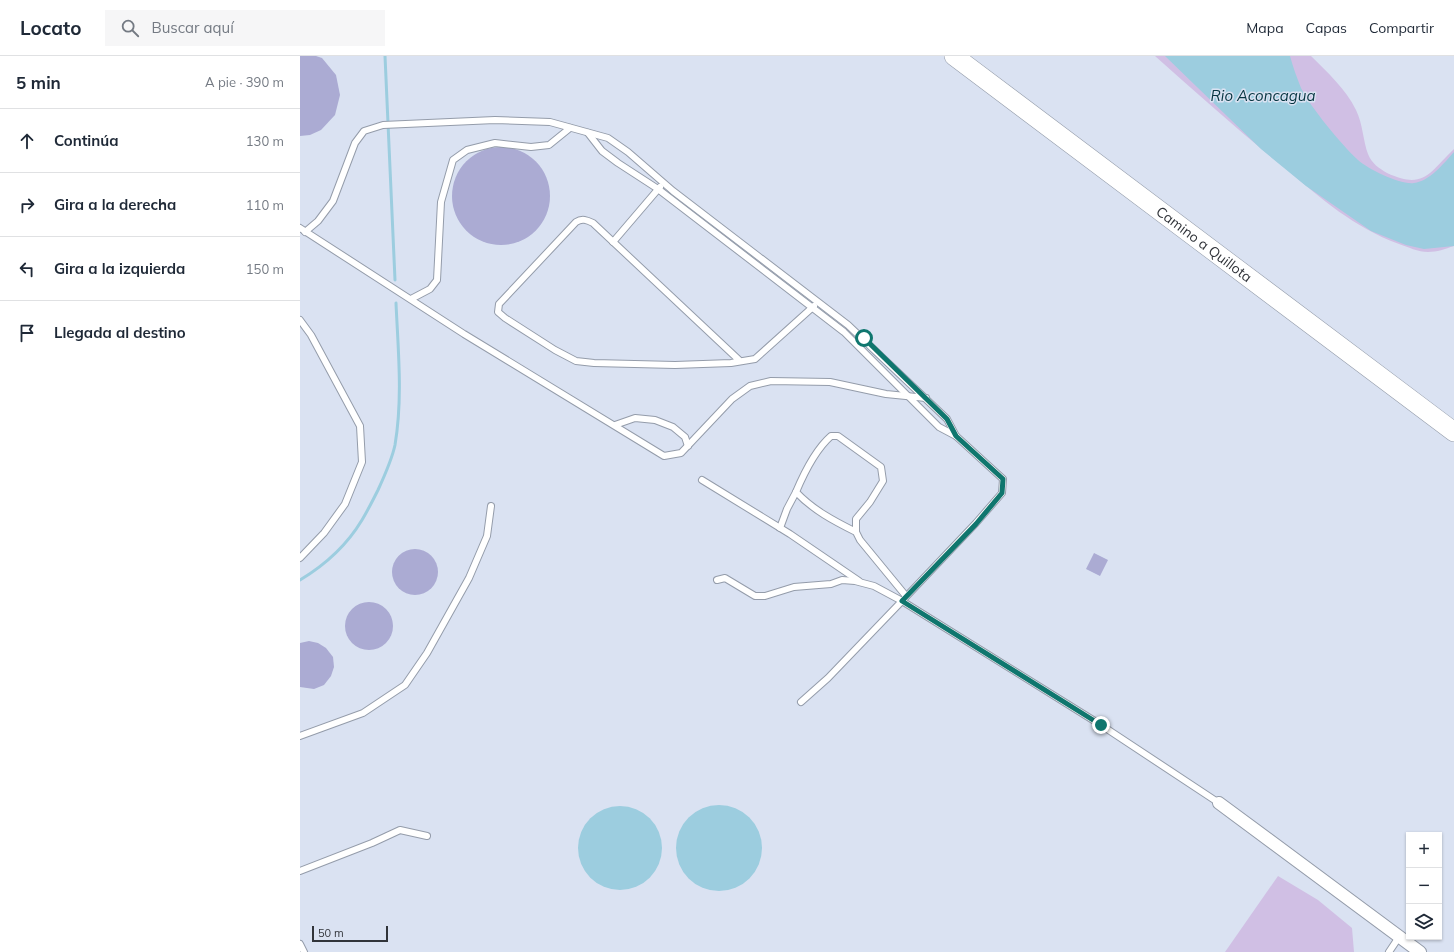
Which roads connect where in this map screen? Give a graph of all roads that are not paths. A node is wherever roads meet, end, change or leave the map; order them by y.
1 (954, 56) edge
2 (570, 128) junction
3 (588, 133) junction
4 (664, 183) junction
5 (658, 189) junction
6 (303, 230) edge
7 (613, 242) junction
8 (411, 299) junction
9 (818, 302) junction
10 (813, 308) junction
11 (300, 320) edge
12 (740, 361) junction
13 (909, 397) junction
14 (926, 398) junction
15 (614, 425) junction
16 (1454, 432) edge
17 (956, 436) junction
18 (688, 446) junction
19 (702, 480) dead end
20 (796, 492) junction
21 (491, 506) dead end
22 (780, 528) junction
23 (856, 532) junction
24 (300, 558) edge
25 (717, 580) dead end
26 (862, 583) junction
27 (904, 599) junction
28 (801, 702) dead end
29 (300, 736) edge
30 (1219, 803) joint
31 (427, 836) dead end
32 (300, 871) edge
33 (1399, 936) junction
34 (300, 944) edge
35 (304, 952) edge
36 (1389, 952) edge
37 (1420, 952) edge

1 - 16 main road, Camino a Quillota
2 - 3 lane
2 - 6 lane
2 - 8 lane
3 - 4 lane
3 - 5 lane
4 - 5 lane
4 - 9 lane
5 - 7 lane
5 - 10 lane
6 - 8 lane
7 - 12 lane
7 - 12 lane
8 - 15 lane
9 - 10 lane
9 - 14 lane
10 - 12 lane
10 - 13 lane
11 - 24 lane
13 - 14 lane
13 - 17 lane
13 - 18 lane
14 - 17 lane
15 - 18 lane
15 - 18 lane
17 - 27 lane
19 - 22 lane
20 - 22 lane
20 - 23 lane
20 - 23 lane
21 - 29 lane
22 - 26 lane
23 - 27 lane
25 - 26 lane
26 - 27 lane
27 - 28 lane
27 - 30 lane
30 - 33 street
31 - 32 lane
33 - 36 lane
33 - 37 street
34 - 35 lane

